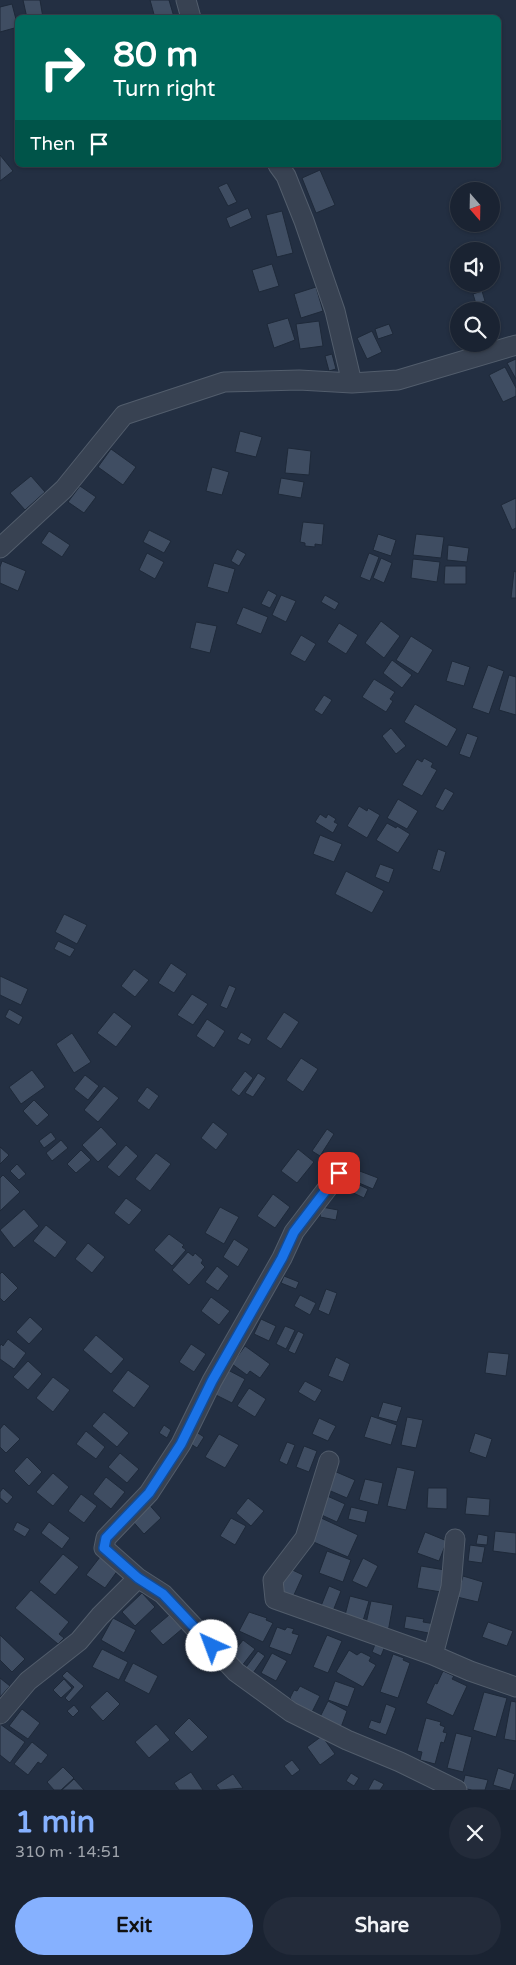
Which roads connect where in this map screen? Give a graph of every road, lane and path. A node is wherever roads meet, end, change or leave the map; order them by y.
1 (186, 0) edge
2 (190, 15) edge
3 (279, 167) edge
4 (516, 345) edge
5 (352, 383) junction
6 (0, 548) edge
7 (339, 1173) dead end
8 (329, 1461) dead end
9 (455, 1539) dead end
10 (138, 1578) junction
11 (433, 1655) junction
12 (516, 1687) edge
13 (0, 1714) edge
14 (457, 1790) edge

1 - 2 street
3 - 5 street
4 - 5 street
5 - 6 street
7 - 10 street
8 - 11 street
9 - 11 street
10 - 13 street
10 - 14 street
11 - 12 street

